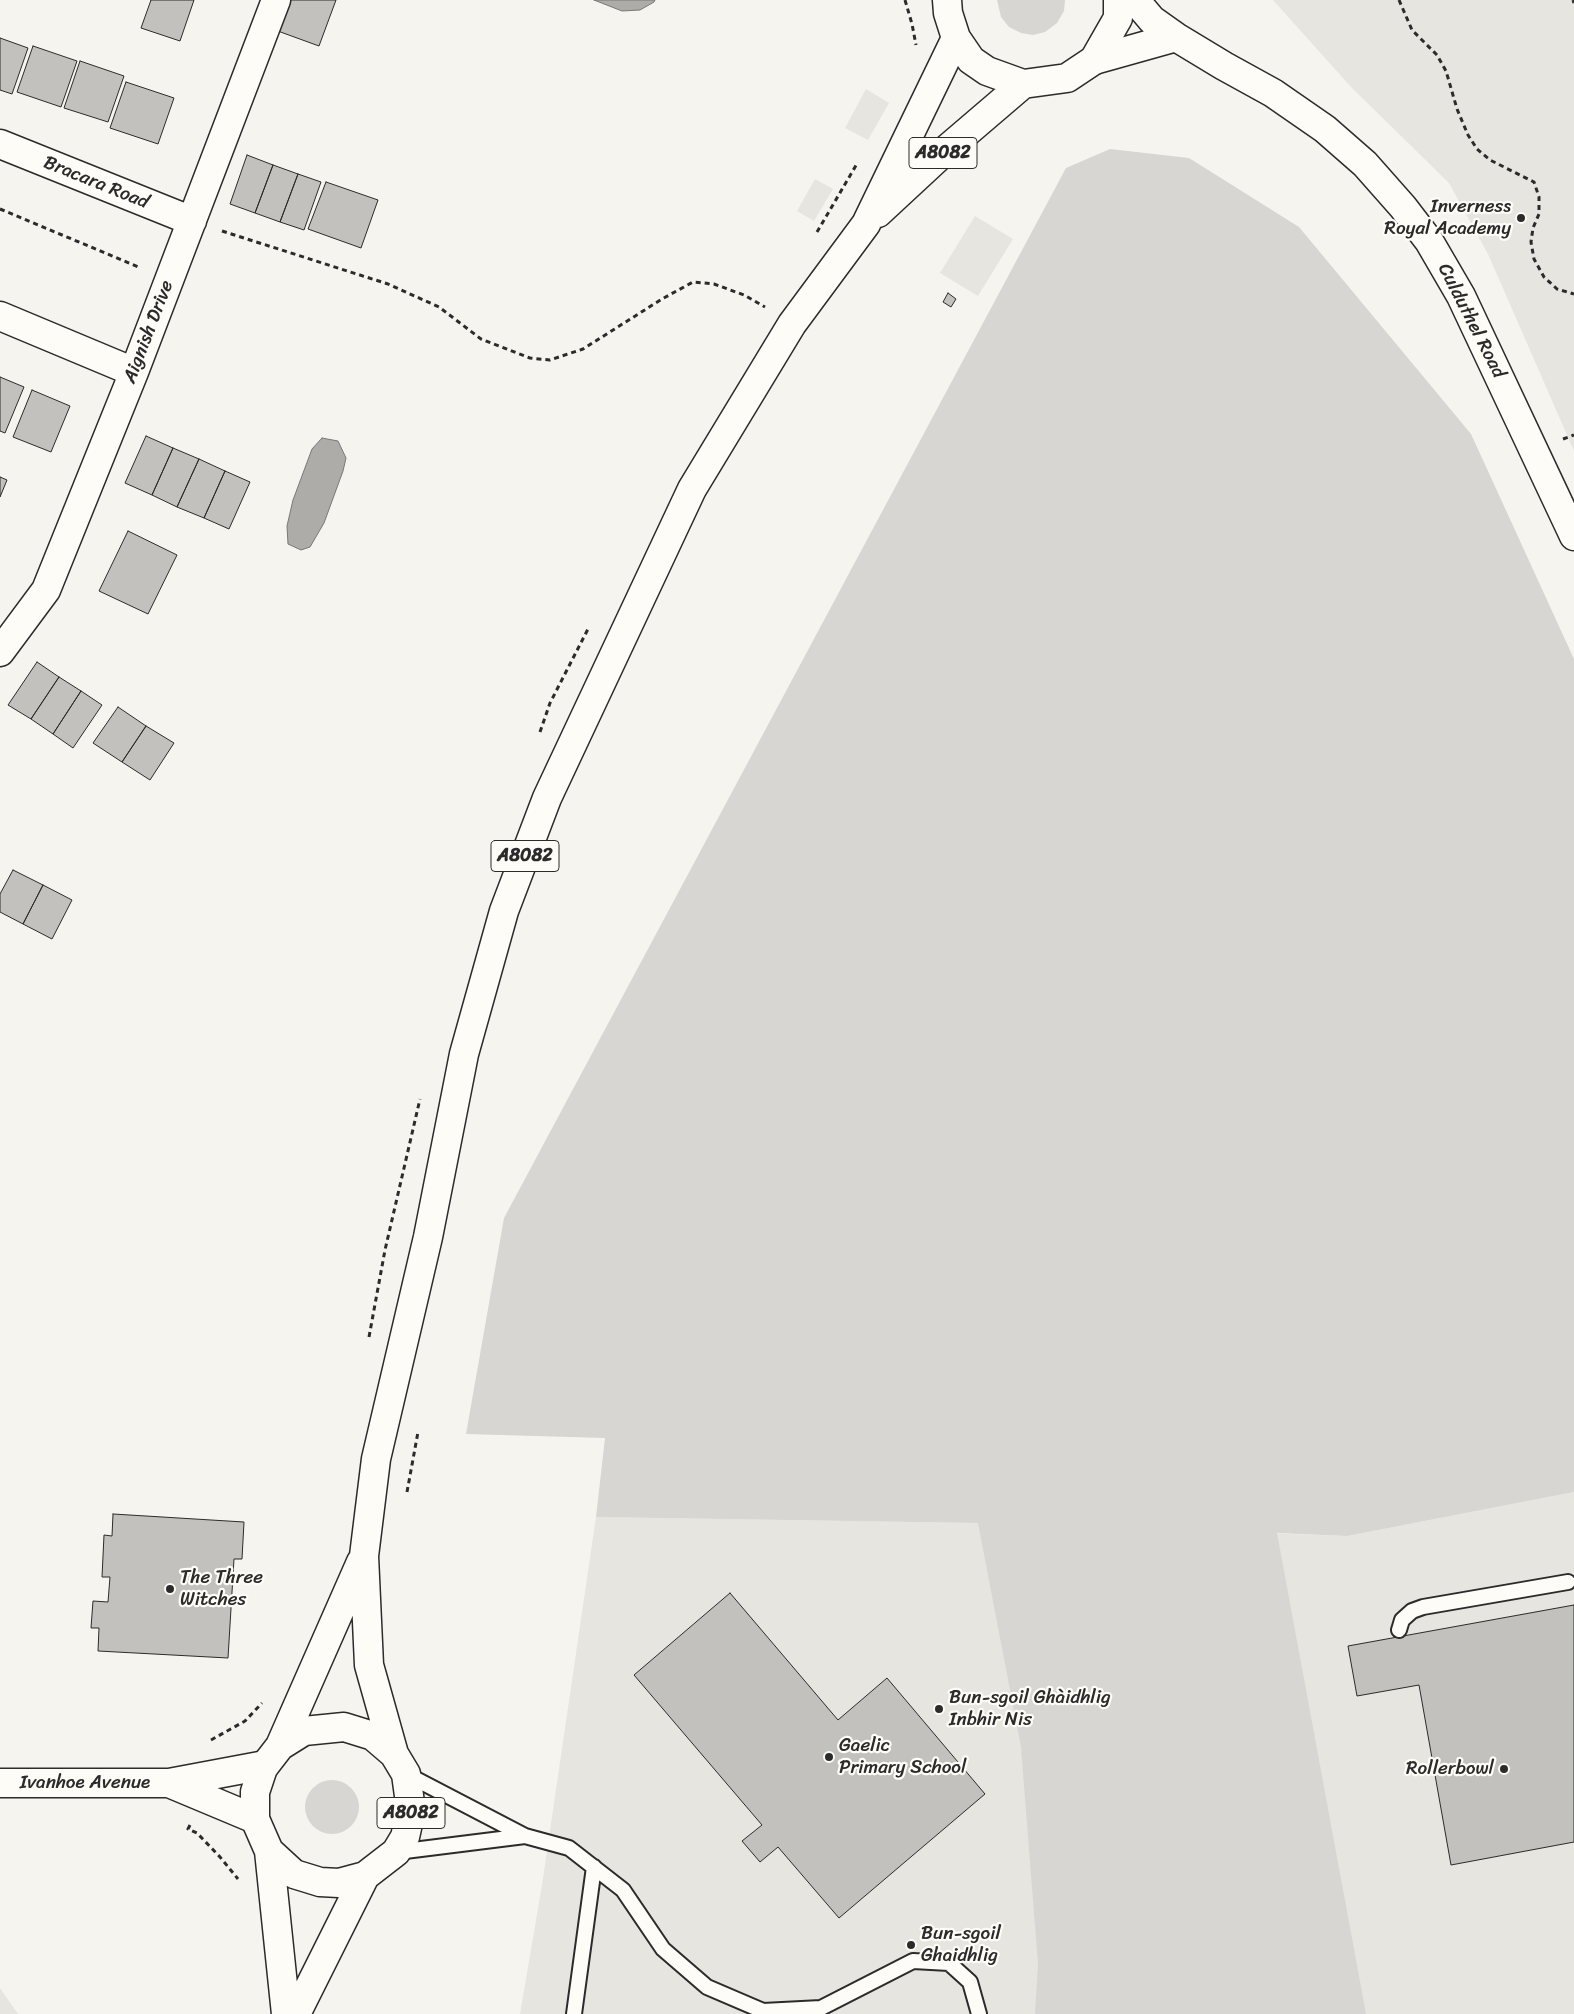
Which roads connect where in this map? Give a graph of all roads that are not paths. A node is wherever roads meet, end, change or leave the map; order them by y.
1 (276, 0) edge
2 (947, 0) edge
3 (1118, 0) edge
4 (1135, 0) edge
5 (1176, 37) junction
6 (956, 38) junction
7 (1094, 60) junction
8 (1023, 84) junction
9 (0, 144) edge
10 (192, 221) junction
11 (866, 224) junction
12 (0, 316) edge
13 (134, 372) junction
14 (1574, 536) edge
15 (0, 652) edge
16 (364, 1556) junction
17 (1568, 1582) dead end
18 (1399, 1630) dead end
19 (272, 1755) junction
20 (400, 1764) junction
21 (0, 1783) edge
22 (169, 1783) junction
23 (255, 1819) junction
24 (525, 1836) junction
25 (269, 1851) junction
26 (396, 1852) junction
27 (594, 1868) junction
28 (365, 1876) junction
29 (825, 2011) edge
30 (286, 2014) edge
31 (296, 2014) edge
32 (574, 2014) edge
33 (979, 2014) edge

1 - 10 main road, Aignish Drive
2 - 6 main road
3 - 7 main road
4 - 5 main road, Culduthel Road
5 - 7 main road
5 - 14 main road, Culduthel Road
6 - 8 main road
6 - 11 main road, A8082
7 - 8 main road
8 - 11 main road, A8082
9 - 10 main road, Bracara Road
10 - 13 main road, Aignish Drive
11 - 16 main road, A8082
12 - 13 main road
13 - 15 main road, Aignish Drive
16 - 19 main road, A8082
16 - 20 main road, A8082
17 - 18 lane
19 - 20 main road
19 - 22 main road, Ivanhoe Avenue
19 - 23 main road, A8082
20 - 24 lane
20 - 26 main road, A8082
21 - 22 main road, Ivanhoe Avenue
22 - 23 main road, Ivanhoe Avenue
23 - 25 main road, A8082
24 - 26 lane
24 - 27 lane
25 - 28 main road, A8082
25 - 30 main road, A8082
26 - 28 main road, A8082
27 - 29 lane
27 - 32 lane
28 - 31 main road, A8082
29 - 33 lane

